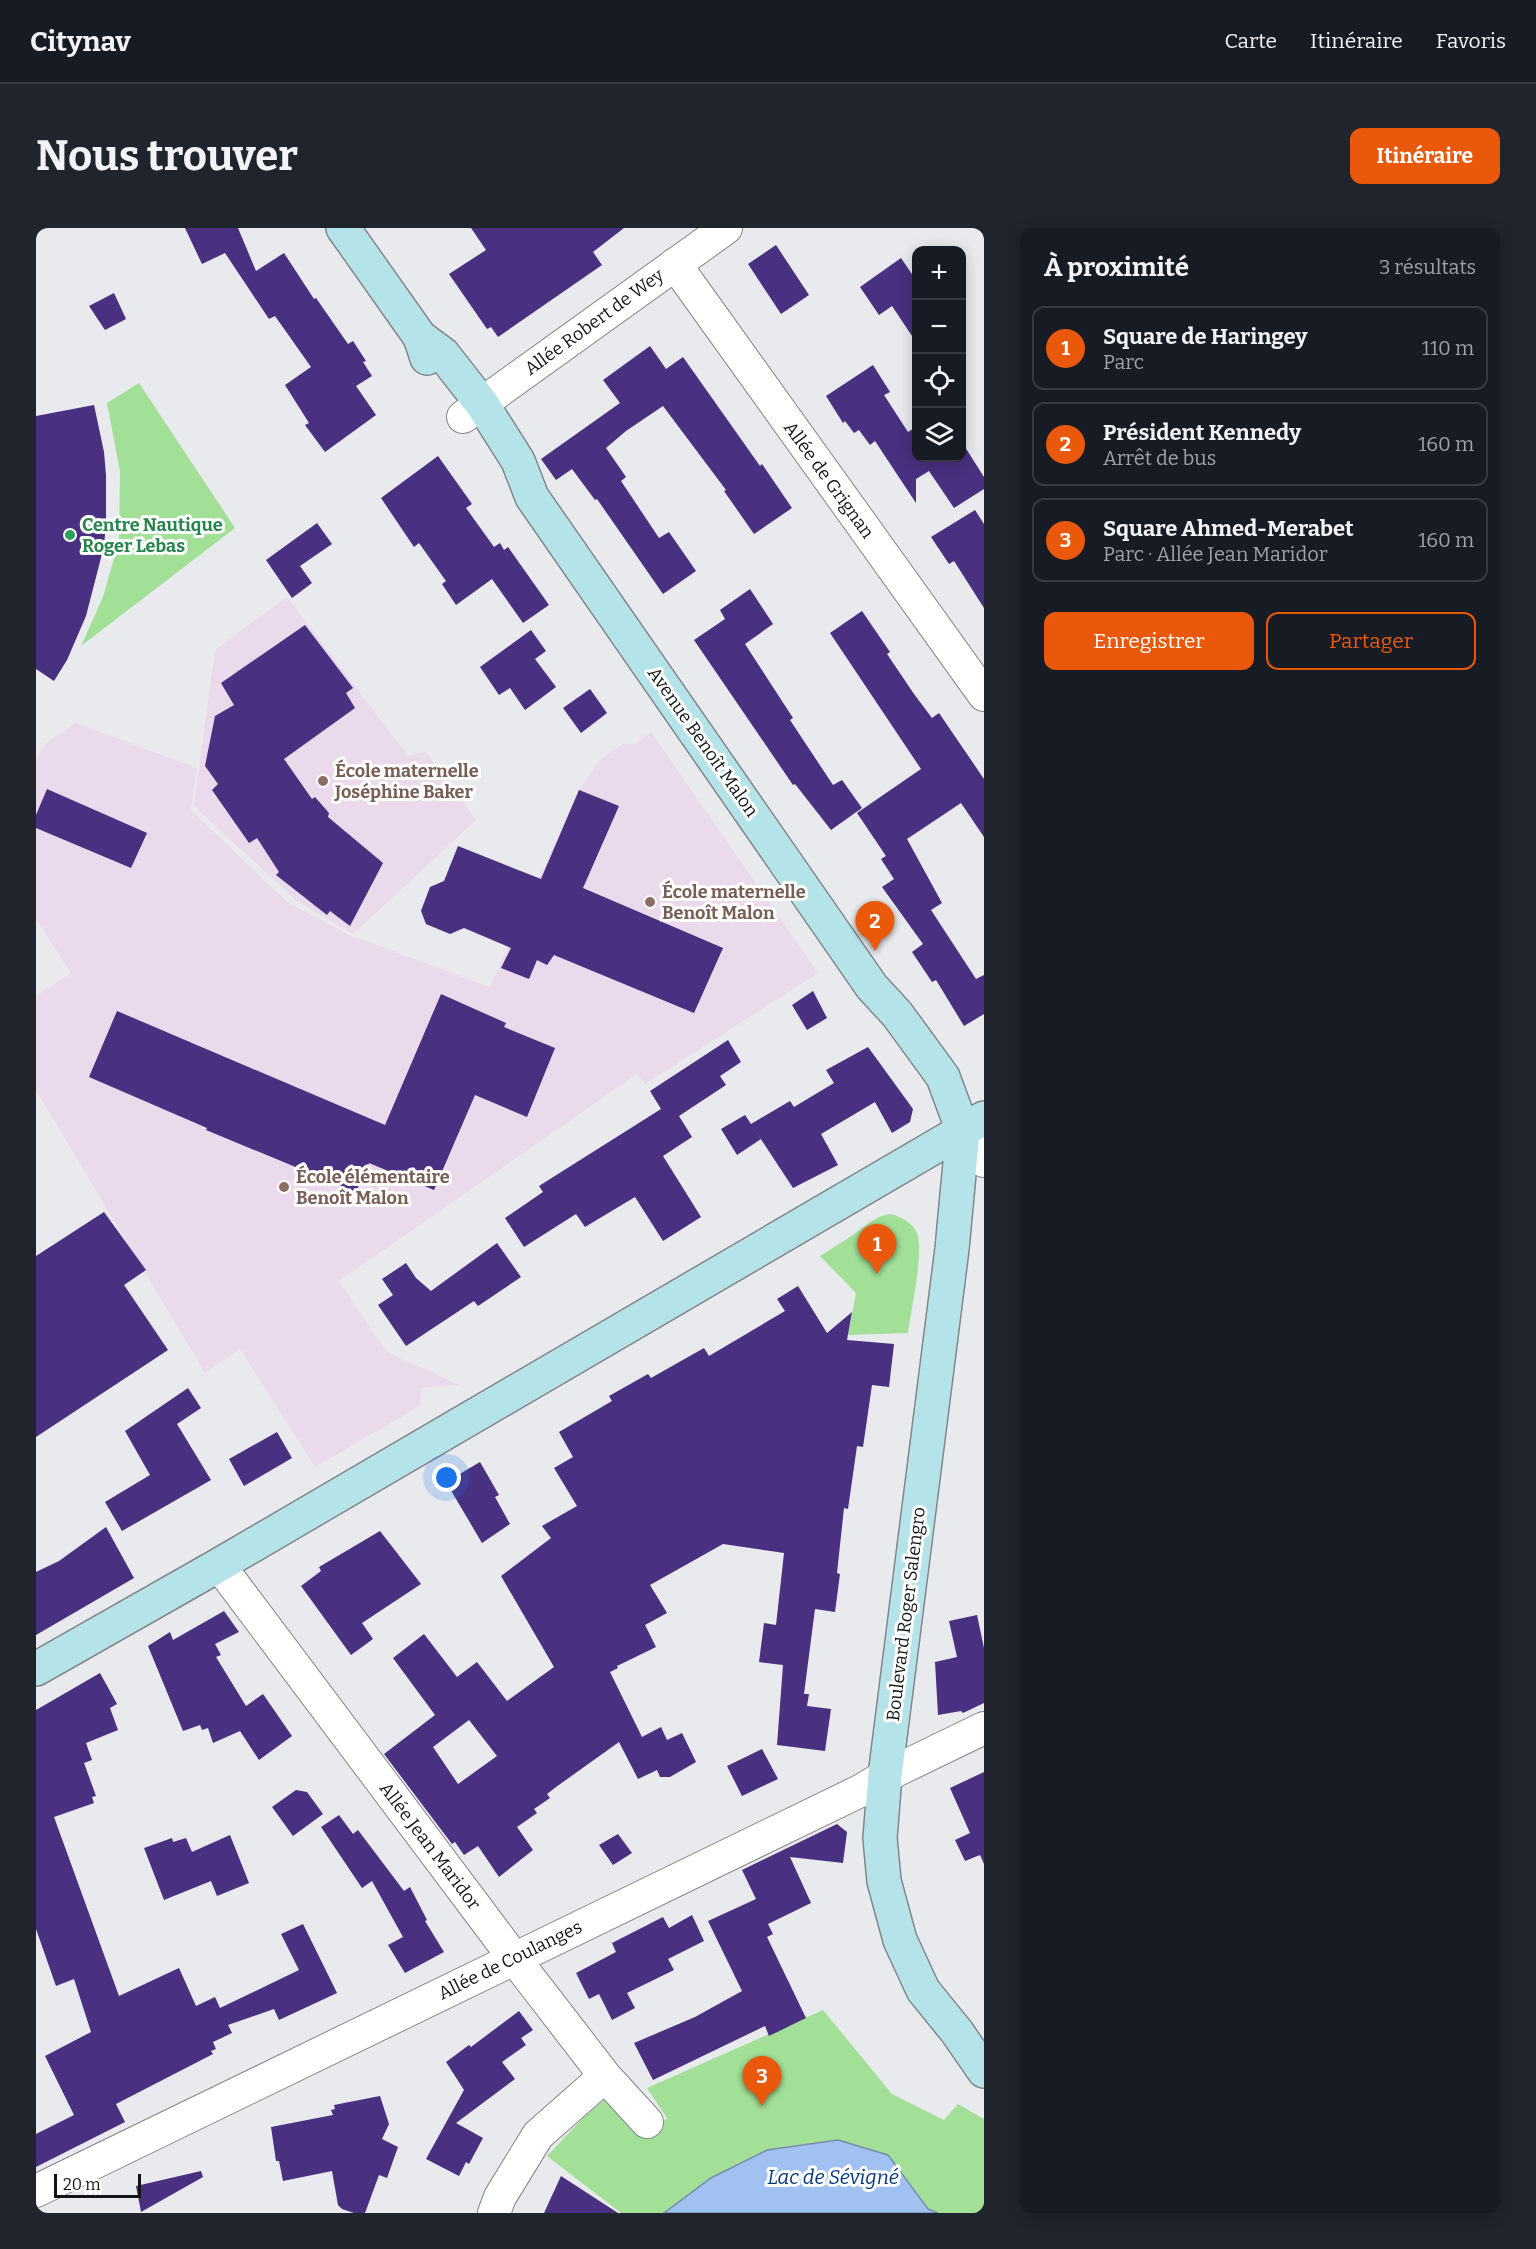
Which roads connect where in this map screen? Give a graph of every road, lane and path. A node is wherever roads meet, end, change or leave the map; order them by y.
1 (344, 228) edge
2 (726, 228) edge
3 (675, 264) junction
4 (472, 411) junction
5 (984, 695) edge
6 (974, 1124) edge
7 (984, 1161) edge
8 (219, 1565) junction
9 (36, 1669) edge
10 (984, 1728) edge
11 (885, 1776) junction
12 (514, 1958) junction
13 (984, 2071) edge
14 (605, 2076) junction
15 (647, 2122) dead end
16 (36, 2191) edge
17 (494, 2213) edge

1 - 4 main road, Avenue Benoît Malon
2 - 3 street, Allée Robert de Wey
3 - 4 street, Allée Robert de Wey
3 - 5 street, Allée de Grignan
4 - 6 main road, Avenue Benoît Malon
6 - 7 street
6 - 8 main road
6 - 11 main road, Boulevard Roger Salengro
8 - 9 main road
8 - 12 street, Allée Jean Maridor
10 - 11 street, Allée de Coulanges
11 - 12 street, Allée de Coulanges
11 - 13 main road, Boulevard Roger Salengro
12 - 14 street, Allée Jean Maridor
12 - 16 street, Allée de Coulanges
14 - 15 street, Allée Jean Maridor
14 - 17 street

